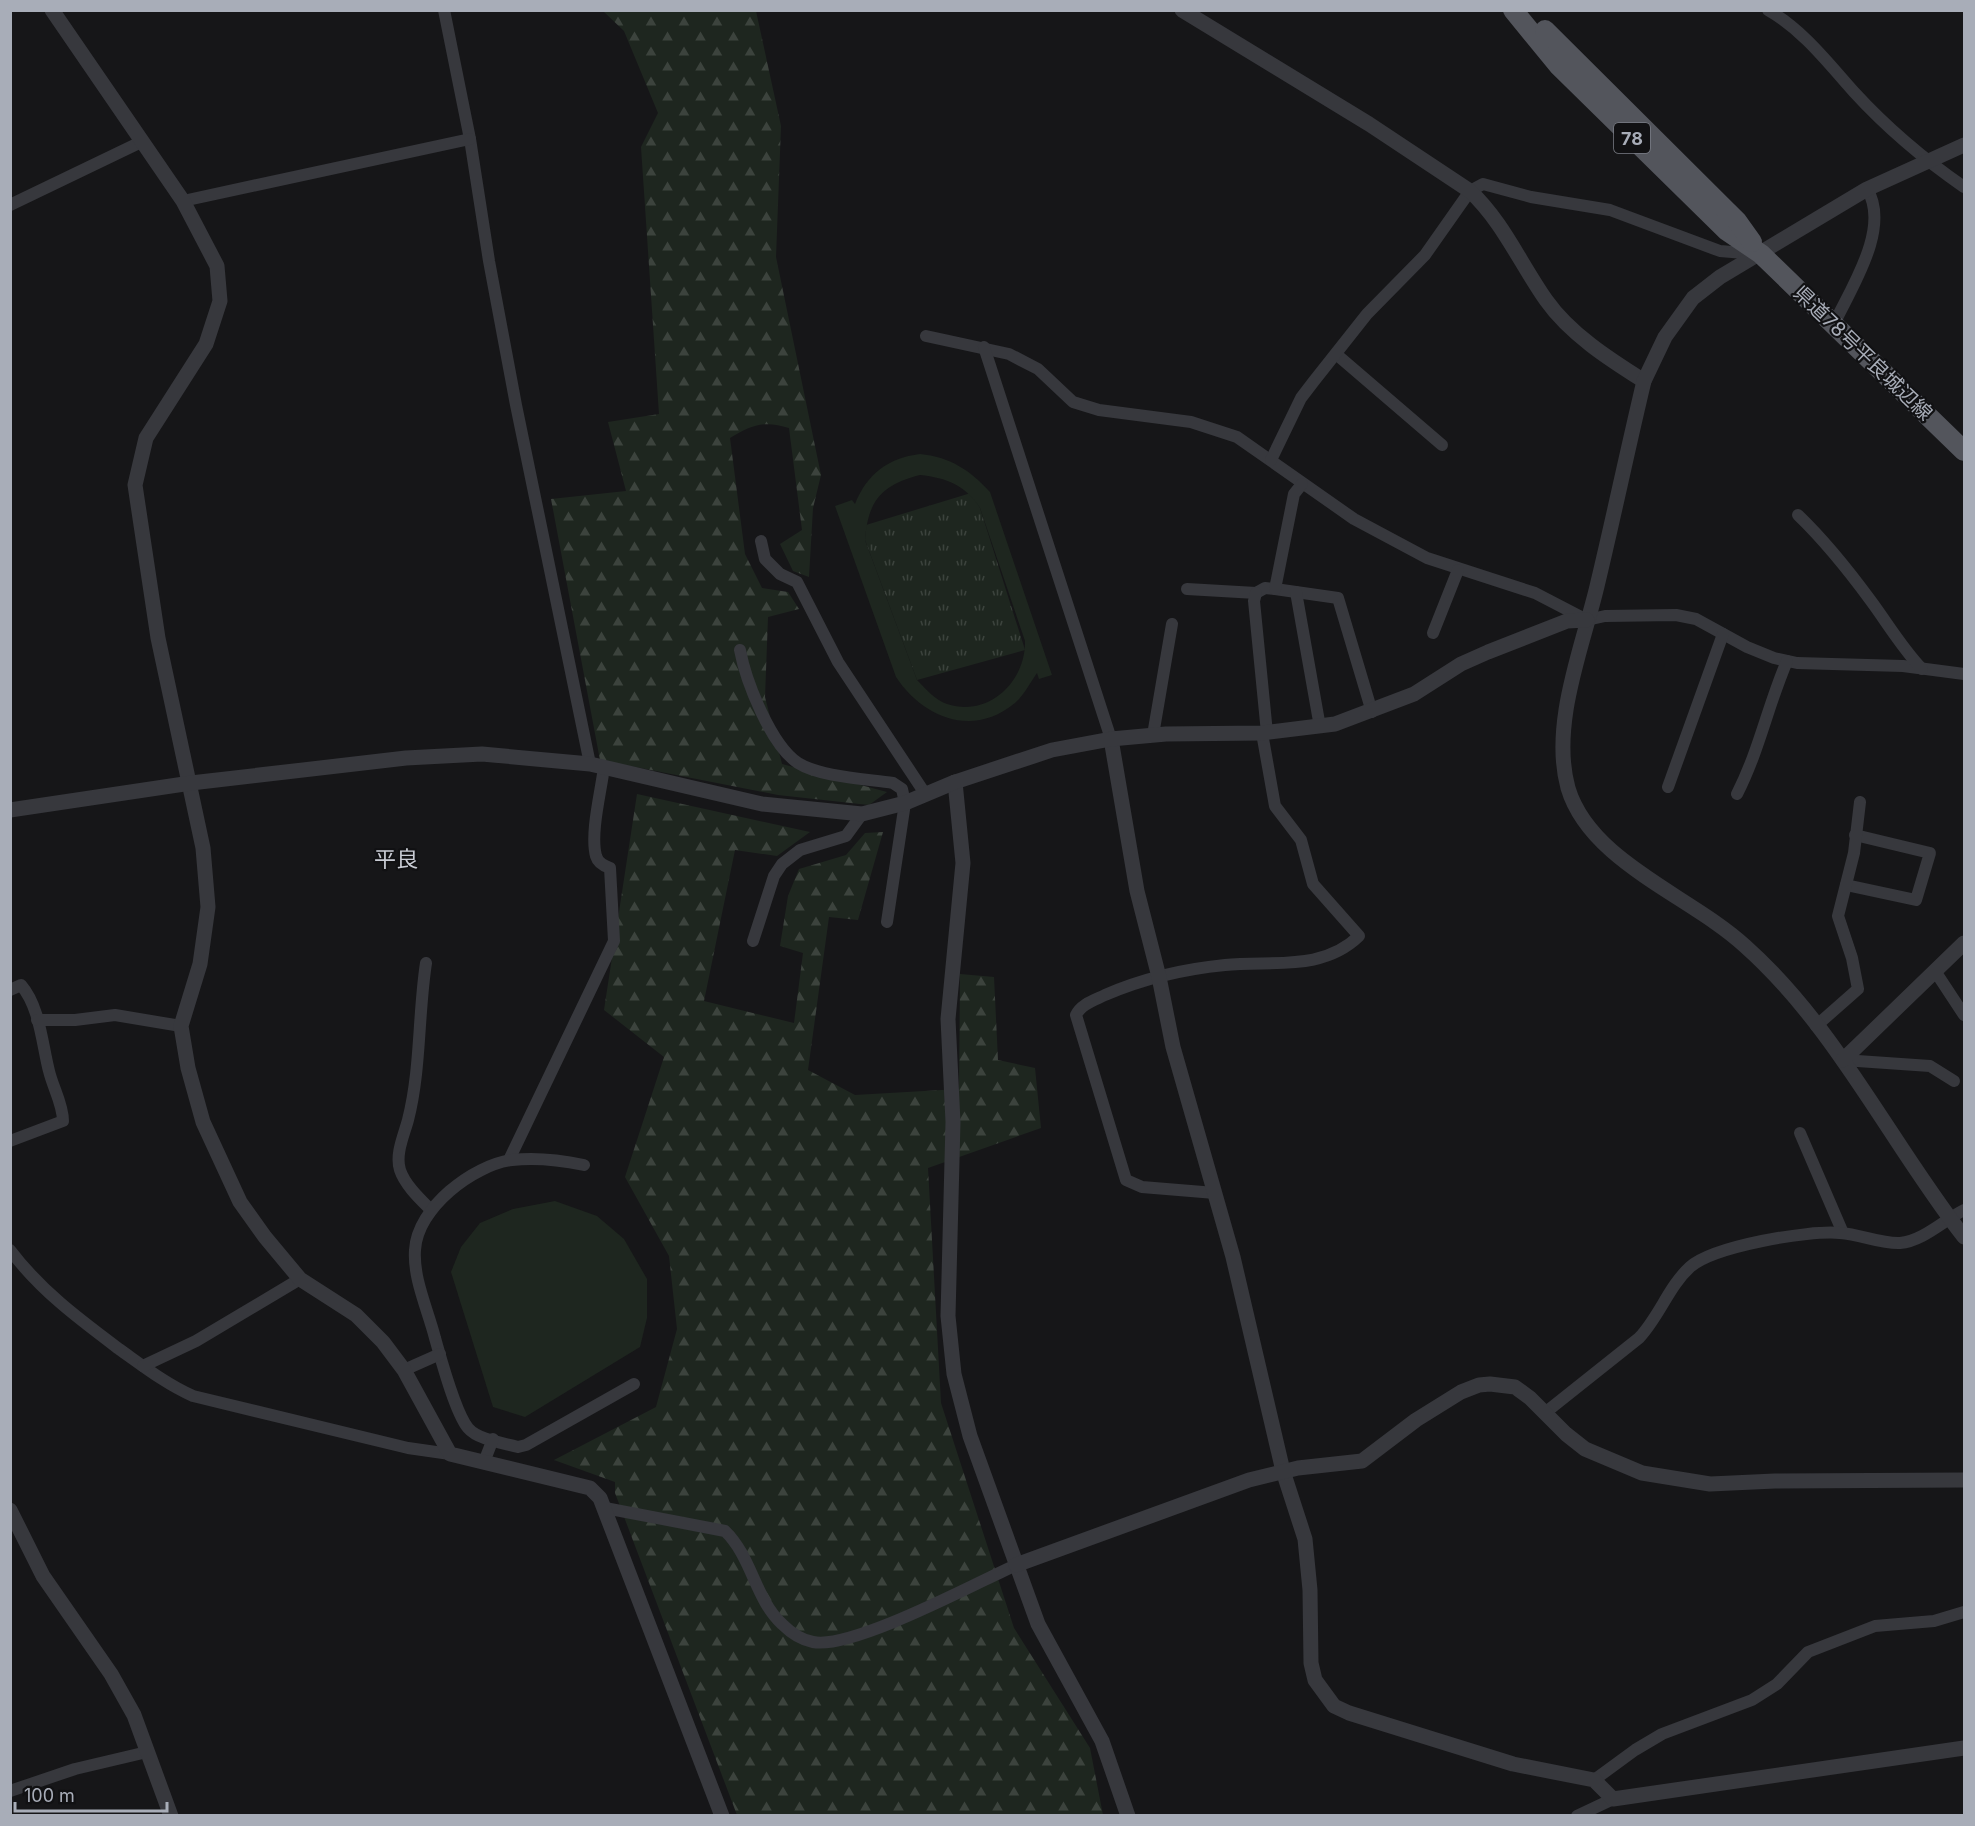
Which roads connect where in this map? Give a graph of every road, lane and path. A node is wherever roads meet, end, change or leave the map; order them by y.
1 (52, 10) edge
2 (444, 10) edge
3 (1182, 10) edge
4 (1513, 10) edge
5 (1529, 10) edge
6 (1768, 10) edge
7 (470, 139) junction
8 (141, 142) junction
9 (1965, 145) edge
10 (1927, 161) junction
11 (1965, 188) edge
12 (1867, 189) junction
13 (1470, 191) junction
14 (183, 201) junction
15 (10, 205) edge
16 (1761, 254) junction
17 (1834, 324) junction
18 (927, 336) dead end
19 (984, 347) junction
20 (1336, 354) junction
21 (1644, 381) junction
22 (1442, 445) dead end
23 (1965, 452) edge
24 (1271, 460) junction
25 (1302, 484) junction
26 (1798, 515) dead end
27 (761, 541) dead end
28 (1458, 570) junction
29 (1187, 589) dead end
30 (1275, 589) junction
31 (1296, 592) junction
32 (1257, 593) junction
33 (1587, 620) junction
34 (1172, 624) dead end
35 (1433, 633) dead end
36 (1723, 634) junction
37 (740, 650) dead end
38 (1787, 661) junction
39 (1922, 669) junction
40 (1965, 674) edge
41 (1372, 712) junction
42 (1320, 727) junction
43 (1265, 733) junction
44 (1154, 735) junction
45 (1111, 739) junction
46 (597, 766) junction
47 (955, 782) junction
48 (191, 783) junction
49 (1668, 787) dead end
50 (1737, 794) dead end
51 (927, 795) junction
52 (1860, 802) dead end
53 (905, 803) junction
54 (10, 810) edge
55 (862, 814) junction
56 (1855, 835) junction
57 (1846, 885) junction
58 (887, 922) dead end
59 (753, 941) dead end
60 (1965, 943) edge
61 (426, 963) dead end
62 (1935, 971) junction
63 (1159, 977) junction
64 (10, 990) edge
65 (1965, 1015) edge
66 (37, 1020) junction
67 (181, 1026) junction
68 (1816, 1026) junction
69 (1843, 1060) junction
70 (1954, 1081) dead end
71 (1800, 1133) dead end
72 (10, 1141) edge
73 (509, 1160) junction
74 (584, 1165) dead end
75 (1215, 1193) junction
76 (431, 1210) junction
77 (1965, 1210) edge
78 (1950, 1218) junction
79 (1843, 1233) junction
80 (1965, 1237) edge
81 (10, 1250) edge
82 (300, 1279) junction
83 (440, 1354) junction
84 (143, 1366) junction
85 (404, 1370) junction
86 (634, 1384) dead end
87 (1546, 1412) junction
88 (492, 1439) junction
89 (450, 1454) junction
90 (484, 1462) junction
91 (1283, 1471) junction
92 (1965, 1480) edge
93 (605, 1508) junction
94 (10, 1510) edge
95 (1016, 1564) junction
96 (1965, 1612) edge
97 (1965, 1748) edge
98 (147, 1752) junction
99 (1594, 1780) junction
100 (10, 1791) edge
101 (1613, 1799) junction
102 (171, 1815) edge
103 (722, 1815) edge
104 (1128, 1815) edge
105 (1577, 1815) edge

1 - 8 street
2 - 7 street
3 - 13 street
4 - 16 main road, 県道78号平良城辺線 / 78
5 - 16 main road, 県道78号平良城辺線 / 78
6 - 10 street
7 - 14 street
7 - 46 street
8 - 14 street
8 - 15 street
9 - 10 street
10 - 11 street
10 - 12 street
12 - 16 street
12 - 17 street
13 - 16 street
13 - 20 street
13 - 21 street
14 - 48 street
16 - 17 main road, 県道78号平良城辺線 / 78
16 - 21 street
17 - 23 main road, 県道78号平良城辺線 / 78
18 - 19 street
19 - 24 street
19 - 45 street
20 - 22 street
20 - 24 street
21 - 33 street
24 - 25 street
25 - 28 street
25 - 30 street
26 - 39 street
27 - 51 street
28 - 33 street
28 - 35 street
29 - 32 street
30 - 31 street
30 - 32 street
31 - 41 street
31 - 42 street
32 - 43 street
33 - 36 street
33 - 41 street
33 - 68 street
34 - 44 street
36 - 38 street
36 - 49 street
37 - 53 street
38 - 39 street
38 - 50 street
39 - 40 street
41 - 42 street
42 - 43 street
43 - 44 street
43 - 63 street
44 - 45 street
45 - 47 street
45 - 63 street
46 - 48 street
46 - 55 street
46 - 73 street
47 - 51 street
47 - 95 street
48 - 54 street
48 - 67 street
51 - 53 street
52 - 56 street
53 - 55 street
53 - 58 street
55 - 59 street
56 - 57 street
56 - 57 street
57 - 68 street
60 - 62 street
61 - 76 street
62 - 65 street
62 - 69 street
63 - 75 street
63 - 75 street
64 - 66 street
66 - 67 street
66 - 72 street
67 - 82 street
68 - 69 street
69 - 70 street
69 - 78 street
71 - 79 street
73 - 74 street
73 - 76 street
75 - 91 street
76 - 83 street
77 - 78 street
78 - 79 street
78 - 80 street
79 - 87 street
81 - 84 street
82 - 84 street
82 - 85 street
83 - 85 street
83 - 88 street
84 - 89 street
85 - 89 street
86 - 88 street
87 - 91 street
87 - 92 street
88 - 90 street
89 - 90 street
90 - 93 street
91 - 95 street
91 - 99 street
93 - 95 street
93 - 103 street
94 - 98 street
95 - 104 street
96 - 99 street
97 - 101 street
98 - 100 street
98 - 102 street
99 - 101 street
101 - 105 street

